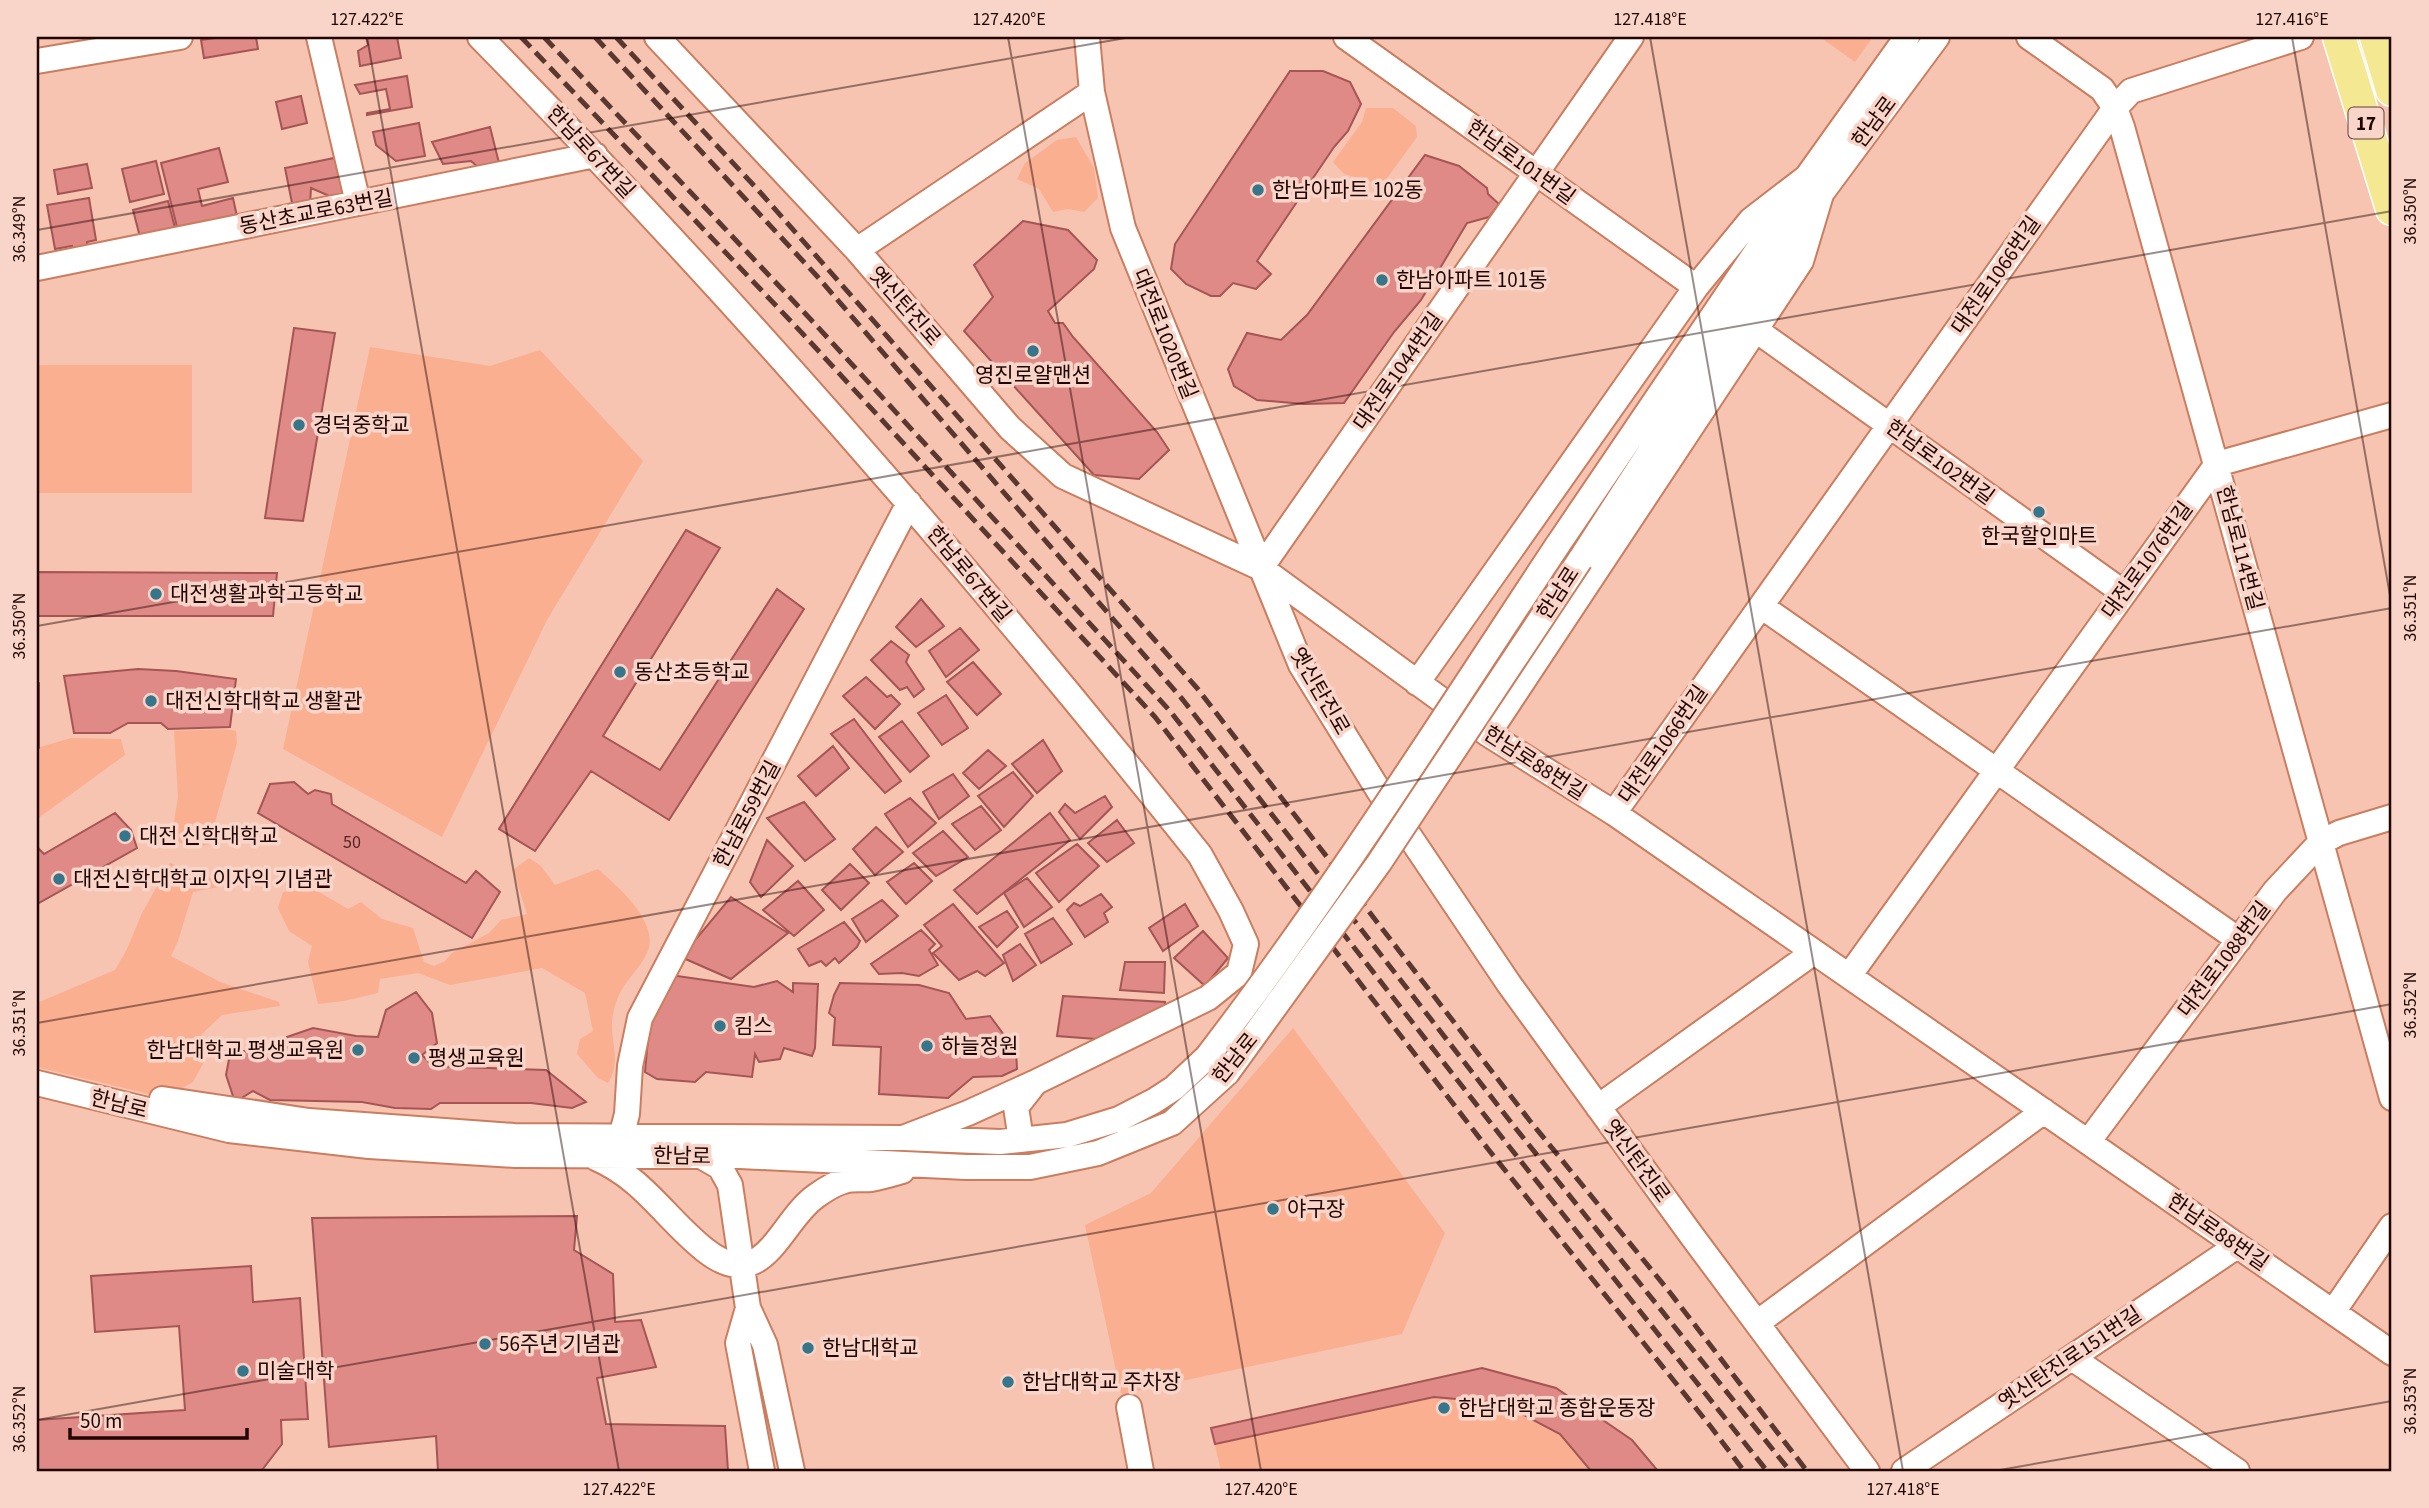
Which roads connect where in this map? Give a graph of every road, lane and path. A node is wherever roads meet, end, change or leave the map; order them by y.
1 (180, 37) edge
2 (318, 37) edge
3 (480, 37) edge
4 (657, 37) edge
5 (1087, 37) edge
6 (1346, 37) edge
7 (1631, 37) edge
8 (1907, 37) edge
9 (1937, 37) edge
10 (2029, 37) edge
11 (2301, 37) edge
12 (2339, 37) edge
13 (2376, 37) edge
14 (37, 61) edge
15 (2392, 90) edge
16 (1092, 92) junction
17 (2115, 108) junction
18 (595, 155) junction
19 (1537, 172) junction
20 (1815, 184) junction
21 (358, 203) junction
22 (2392, 209) edge
23 (857, 250) junction
24 (37, 268) edge
25 (1696, 287) junction
26 (1756, 330) junction
27 (2392, 415) edge
28 (1889, 425) junction
29 (2217, 464) junction
30 (909, 503) junction
31 (1261, 568) junction
32 (2124, 593) junction
33 (1761, 606) junction
34 (1417, 682) junction
35 (1488, 734) junction
36 (1996, 770) junction
37 (1614, 813) junction
38 (2392, 817) edge
39 (2320, 843) junction
40 (2239, 940) junction
41 (1814, 952) junction
42 (1849, 976) junction
43 (37, 1067) edge
44 (37, 1083) edge
45 (1034, 1083) junction
46 (2392, 1098) edge
47 (1598, 1107) junction
48 (2043, 1111) junction
49 (621, 1137) junction
50 (903, 1138) junction
51 (1021, 1140) junction
52 (2088, 1142) junction
53 (589, 1155) junction
54 (701, 1156) junction
55 (753, 1157) junction
56 (929, 1164) junction
57 (730, 1185) junction
58 (2392, 1226) edge
59 (2237, 1245) junction
60 (742, 1265) junction
61 (748, 1308) junction
62 (2333, 1312) junction
63 (1757, 1324) junction
64 (2392, 1353) edge
65 (2072, 1358) junction
66 (1129, 1407) dead end
67 (2206, 1463) edge
68 (762, 1471) edge
69 (792, 1471) edge
70 (1141, 1471) edge
71 (1867, 1471) edge
72 (1904, 1471) edge
73 (2236, 1471) edge

1 - 14 street
2 - 21 street
3 - 18 street, 한남로67번길
4 - 23 street, 옛신탄진로
5 - 16 street, 대전로1020번길
6 - 19 street, 한남로101번길
7 - 19 street, 대전로1044번길
8 - 20 street, 한남로
9 - 20 street, 한남로
10 - 17 street, 한남로114번길
11 - 17 street, 대전로1066번길
12 - 22 main road, 17
13 - 15 main road, 17
16 - 23 street
16 - 31 street, 대전로1020번길
17 - 28 street, 대전로1066번길
17 - 29 street, 한남로114번길
18 - 21 street, 동산초교로63번길
18 - 30 street, 한남로67번길
19 - 25 street, 한남로101번길
19 - 31 street, 대전로1044번길
20 - 25 street
20 - 26 street
20 - 51 street, 한남로, bridge
20 - 56 street, 한남로, bridge
21 - 24 street, 동산초교로63번길
23 - 31 street, 옛신탄진로
25 - 34 street
26 - 28 street, 한남로102번길
26 - 35 street
27 - 29 street
28 - 32 street, 한남로102번길
28 - 33 street, 대전로1066번길
29 - 32 street, 대전로1076번길
29 - 39 street, 한남로114번길
30 - 45 street, 한남로67번길
30 - 49 street, 한남로59번길
31 - 34 street, 한남로88번길
31 - 47 street, 옛신탄진로
32 - 36 street, 대전로1076번길
33 - 36 street
33 - 37 street, 대전로1066번길
34 - 35 street, 한남로88번길
35 - 37 street, 한남로88번길
36 - 40 street
36 - 42 street, 대전로1076번길
37 - 41 street, 한남로88번길
38 - 39 street, 대전로1088번길
39 - 40 street, 대전로1088번길
39 - 46 street, 한남로114번길
40 - 52 street, 대전로1088번길
41 - 42 street, 한남로88번길
41 - 47 street
42 - 48 street, 한남로88번길
43 - 49 street, 한남로
44 - 53 street, 한남로
45 - 50 street, 한남로67번길
45 - 51 street
47 - 63 street, 옛신탄진로
48 - 52 street, 한남로88번길
48 - 63 street
49 - 50 street, 한남로
50 - 51 street, 한남로
52 - 59 street, 한남로88번길
53 - 54 street, 한남로
53 - 60 street
54 - 55 street, 한남로
54 - 57 street
55 - 56 street, 한남로
55 - 57 street
56 - 60 street
57 - 60 street
58 - 62 street
59 - 62 street, 한남로88번길
59 - 65 street, 옛신탄진로151번길
60 - 61 street
61 - 68 street
61 - 69 street
62 - 64 street, 한남로88번길
63 - 71 street, 옛신탄진로
65 - 67 street
65 - 72 street, 옛신탄진로151번길
66 - 70 street
67 - 73 street

